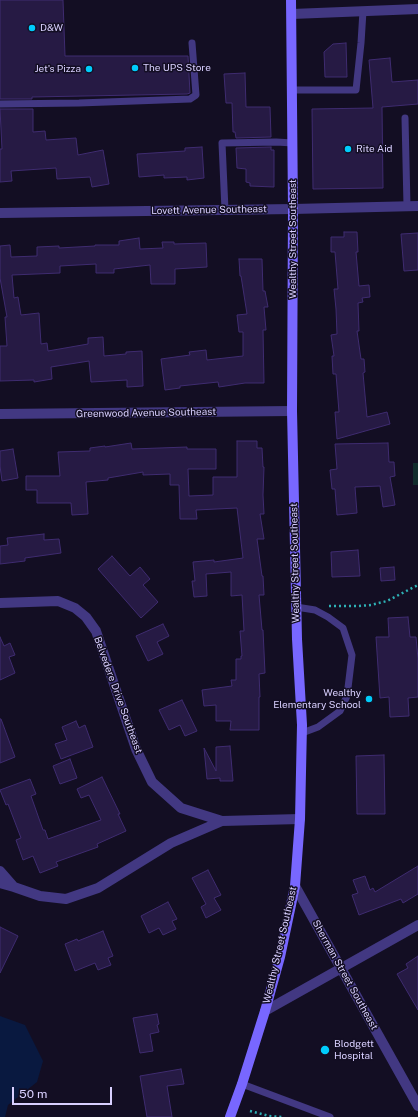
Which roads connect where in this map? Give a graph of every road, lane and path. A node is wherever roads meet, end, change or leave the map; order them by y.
1 (291, 0) edge
2 (418, 9) edge
3 (363, 11) junction
4 (292, 14) junction
5 (192, 43) dead end
6 (292, 90) junction
7 (0, 104) edge
8 (405, 118) dead end
9 (293, 143) junction
10 (407, 206) junction
11 (418, 206) edge
12 (293, 209) junction
13 (225, 210) junction
14 (0, 213) edge
15 (292, 411) junction
16 (0, 414) edge
17 (418, 584) edge
18 (0, 603) edge
19 (324, 606) dead end
20 (296, 607) junction
21 (302, 733) junction
22 (300, 819) junction
23 (222, 821) junction
24 (0, 871) edge
25 (0, 883) edge
26 (295, 886) junction
27 (14, 887) junction
28 (418, 925) edge
29 (341, 969) junction
30 (265, 1011) junction
31 (242, 1084) junction
32 (418, 1106) edge
33 (250, 1111) dead end
34 (230, 1117) edge
35 (283, 1117) edge
36 (330, 1117) edge

1 - 4 main road, Wealthy Street Southeast
2 - 3 street
3 - 4 street
3 - 6 lane
4 - 6 main road, Wealthy Street Southeast
5 - 7 lane
6 - 9 main road, Wealthy Street Southeast
8 - 10 lane
9 - 12 main road, Wealthy Street Southeast
9 - 13 lane
10 - 11 street, Lovett Avenue Southeast
10 - 12 street, Lovett Avenue Southeast
12 - 13 street, Lovett Avenue Southeast
12 - 15 main road, Wealthy Street Southeast
13 - 14 street, Lovett Avenue Southeast
15 - 16 street, Greenwood Avenue Southeast
15 - 20 main road, Wealthy Street Southeast
17 - 19 path
18 - 23 street, Belvedere Drive Southeast
20 - 21 main road, Wealthy Street Southeast
20 - 21 lane
21 - 22 main road, Wealthy Street Southeast
22 - 23 street
22 - 26 main road, Wealthy Street Southeast
23 - 27 street
24 - 27 street
25 - 27 street
26 - 29 street, Sherman Street Southeast
26 - 30 main road, Wealthy Street Southeast
28 - 29 street
29 - 30 street
29 - 32 street, Sherman Street Southeast
30 - 31 main road, Wealthy Street Southeast
31 - 34 main road, Wealthy Street Southeast
31 - 36 lane
33 - 35 path

